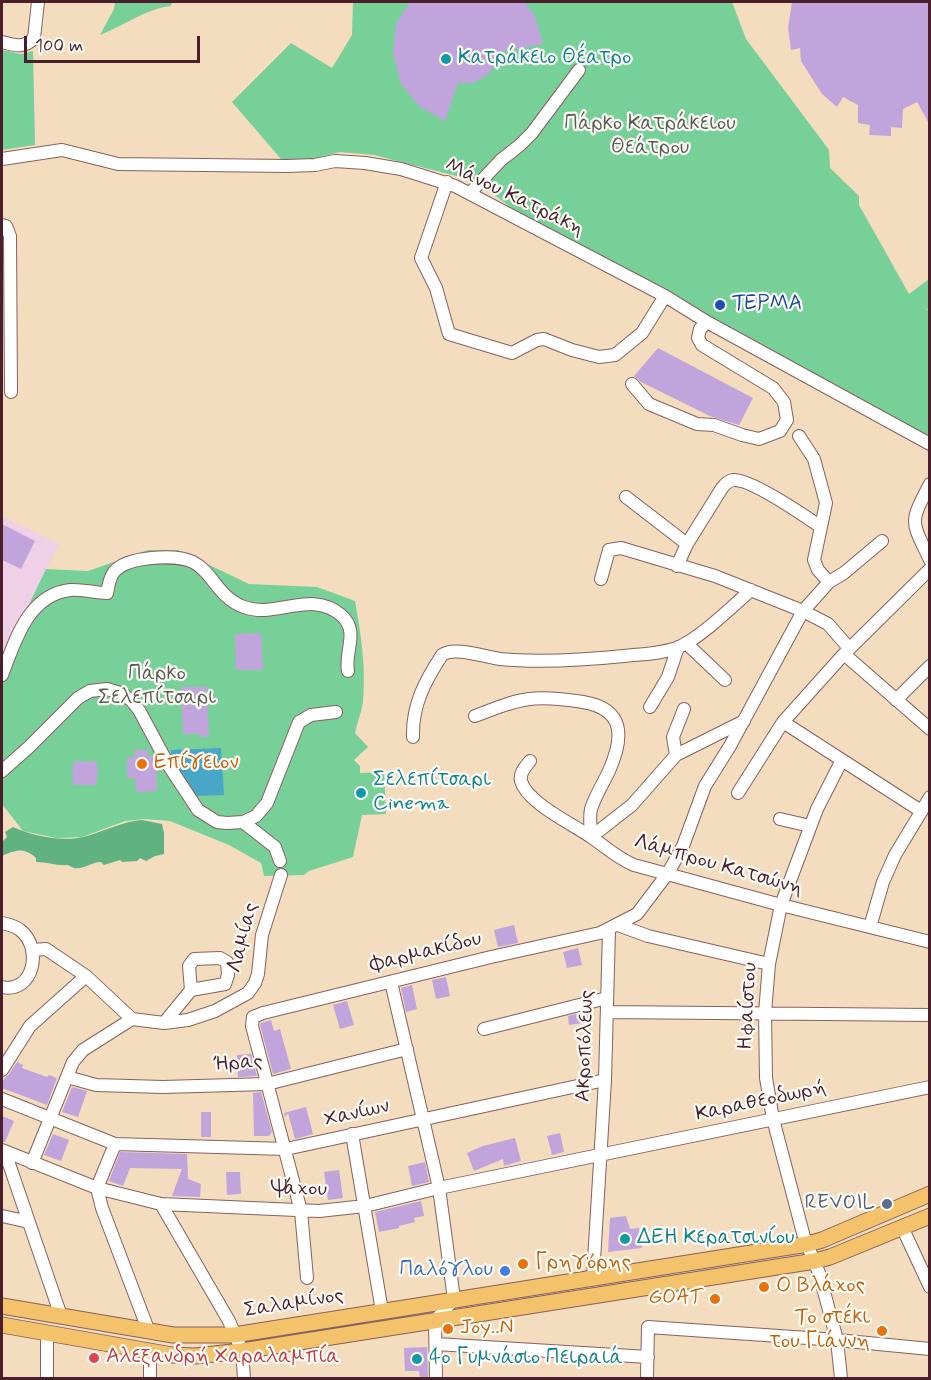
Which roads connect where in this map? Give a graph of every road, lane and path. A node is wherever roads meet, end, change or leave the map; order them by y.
1 (38, 2) edge
2 (2, 42) edge
3 (579, 70) dead end
4 (2, 159) edge
5 (447, 183) junction
6 (470, 193) junction
7 (2, 225) edge
8 (665, 296) junction
9 (707, 322) junction
10 (633, 384) dead end
11 (11, 392) dead end
12 (799, 436) dead end
13 (930, 444) edge
14 (930, 484) edge
15 (626, 497) dead end
16 (821, 527) junction
17 (882, 541) dead end
18 (687, 544) junction
19 (930, 560) edge
20 (677, 566) junction
21 (930, 569) edge
22 (601, 579) dead end
23 (830, 582) junction
24 (751, 590) junction
25 (803, 610) junction
26 (682, 645) junction
27 (846, 651) junction
28 (930, 666) edge
29 (348, 671) dead end
30 (2, 675) edge
31 (725, 680) dead end
32 (896, 700) junction
33 (650, 707) dead end
34 (684, 709) dead end
35 (336, 712) dead end
36 (475, 716) dead end
37 (744, 722) junction
38 (783, 722) junction
39 (930, 729) edge
40 (413, 737) dead end
41 (676, 755) junction
42 (842, 760) junction
43 (530, 761) dead end
44 (2, 771) edge
45 (738, 793) dead end
46 (930, 796) edge
47 (921, 812) junction
48 (780, 819) dead end
49 (243, 822) junction
50 (810, 826) junction
51 (591, 837) junction
52 (280, 861) dead end
53 (668, 873) junction
54 (281, 875) dead end
55 (781, 905) junction
56 (2, 923) edge
57 (870, 927) junction
58 (614, 928) junction
59 (930, 942) edge
60 (33, 950) junction
61 (769, 964) junction
62 (86, 976) junction
63 (391, 982) junction
64 (2, 987) edge
65 (192, 990) dead end
66 (607, 999) junction
67 (607, 1012) junction
68 (765, 1013) junction
69 (930, 1015) edge
70 (132, 1019) junction
71 (164, 1023) junction
72 (484, 1029) dead end
73 (407, 1048) junction
74 (2, 1070) edge
75 (67, 1077) junction
76 (605, 1080) junction
77 (267, 1084) junction
78 (930, 1088) edge
79 (2, 1099) edge
80 (51, 1118) junction
81 (424, 1118) junction
82 (773, 1119) junction
83 (352, 1134) junction
84 (114, 1144) junction
85 (286, 1149) junction
86 (3, 1151) edge
87 (600, 1156) junction
88 (32, 1162) junction
89 (97, 1188) junction
90 (439, 1188) junction
91 (930, 1194) edge
92 (161, 1204) junction
93 (365, 1206) junction
94 (301, 1211) junction
95 (2, 1216) edge
96 (930, 1216) edge
97 (29, 1222) junction
98 (902, 1227) junction
99 (808, 1244) junction
100 (815, 1261) junction
101 (593, 1277) junction
102 (308, 1278) dead end
103 (930, 1287) edge
104 (454, 1299) junction
105 (2, 1306) edge
106 (382, 1311) junction
107 (61, 1316) junction
108 (435, 1321) junction
109 (2, 1325) edge
110 (149, 1332) junction
111 (47, 1334) junction
112 (234, 1335) junction
113 (837, 1340) junction
114 (436, 1344) junction
115 (930, 1349) edge
116 (242, 1351) junction
117 (150, 1352) junction
118 (648, 1357) junction
119 (47, 1378) edge
120 (150, 1378) edge
121 (244, 1378) edge
122 (436, 1378) edge
123 (647, 1378) edge
124 (841, 1378) edge

1 - 2 street
3 - 6 street
4 - 5 street, Μάνου Κατράκη
5 - 6 street, Μάνου Κατράκη
5 - 8 street
6 - 8 street, Μάνου Κατράκη
7 - 11 street
8 - 9 street, Μάνου Κατράκη
9 - 10 street
9 - 13 street, Μάνου Κατράκη
12 - 16 street
14 - 19 street
15 - 18 street
16 - 18 street
16 - 23 street
17 - 23 street
18 - 20 street
20 - 22 street
20 - 24 street
21 - 27 street
23 - 25 street
24 - 25 street
24 - 26 street
25 - 27 street
25 - 37 street
26 - 31 street
26 - 33 street
26 - 40 street
27 - 32 street
27 - 38 street
28 - 32 street
29 - 30 street
32 - 39 street
34 - 41 street
35 - 49 street
36 - 51 street
37 - 41 street
37 - 53 street
38 - 42 street
38 - 45 street
41 - 51 street
42 - 47 street
42 - 50 street, Ηφαίστου
43 - 51 street, Λάμπρου Κατσώνη
44 - 49 street
46 - 47 street
47 - 57 street
48 - 50 street
49 - 52 street
50 - 55 street, Ηφαίστου
51 - 53 street, Λάμπρου Κατσώνη
53 - 55 street, Λάμπρου Κατσώνη
53 - 58 street
54 - 71 street, Λαμίας
55 - 57 street, Λάμπρου Κατσώνη
55 - 61 street, Ηφαίστου
56 - 60 street
57 - 59 street, Λάμπρου Κατσώνη
58 - 61 street
58 - 63 street, Φαρμακίδου
58 - 66 street, Ακροπόλεως
60 - 62 street
60 - 64 street
61 - 68 street, Ηφαίστου
62 - 70 street
62 - 74 street
63 - 73 street
63 - 77 street, Φαρμακίδου
65 - 71 street
66 - 67 street, Ακροπόλεως
66 - 72 street
67 - 68 street
67 - 76 street, Ακροπόλεως
68 - 69 street
68 - 82 street, Ηφαίστου
70 - 71 street, Λαμίας
70 - 75 street
73 - 77 street, Ήρας
73 - 81 street
75 - 77 street, Ήρας
75 - 80 street
76 - 81 street, Χανίων
76 - 87 street, Ακροπόλεως
77 - 85 street
78 - 82 street, Καραθεοδωρή
79 - 80 street
80 - 84 street
80 - 88 street
81 - 83 street, Χανίων
81 - 90 street
82 - 87 street, Καραθεοδωρή
82 - 99 street, Ηφαίστου
83 - 85 street, Χανίων
83 - 93 street
84 - 85 street, Χανίων
84 - 89 street
85 - 94 street
86 - 88 street, Ψάχου
86 - 97 street
87 - 90 street, Ψάχου
87 - 101 street, Ακροπόλεως
88 - 89 street, Ψάχου
89 - 92 street, Ψάχου
89 - 110 street
90 - 93 street, Ψάχου
90 - 104 street
91 - 99 main road, Σαλαμίνος
92 - 94 street, Ψάχου
92 - 112 street
93 - 94 street, Ψάχου
93 - 106 street
94 - 102 street
95 - 97 street
96 - 98 main road, Σαλαμίνος
97 - 107 street
98 - 100 main road, Σαλαμίνος
98 - 103 street
99 - 100 street, Ηφαίστου
99 - 101 main road, Σαλαμίνος
100 - 108 main road, Σαλαμίνος
100 - 113 street, Ηφαίστου
101 - 104 main road, Σαλαμίνος
104 - 106 main road, Σαλαμίνος
104 - 108 street
105 - 107 main road, Σαλαμίνος
106 - 112 main road, Σαλαμίνος
107 - 110 main road, Σαλαμίνος
108 - 114 street
108 - 116 main road, Σαλαμίνος
109 - 111 main road, Σαλαμίνος
110 - 112 main road, Σαλαμίνος
111 - 117 main road, Σαλαμίνος
111 - 119 street
112 - 116 street
113 - 115 street
113 - 118 street
113 - 124 street, Ηφαίστου
114 - 118 street
114 - 122 street
116 - 117 main road, Σαλαμίνος
116 - 121 street
117 - 120 street
118 - 123 street

